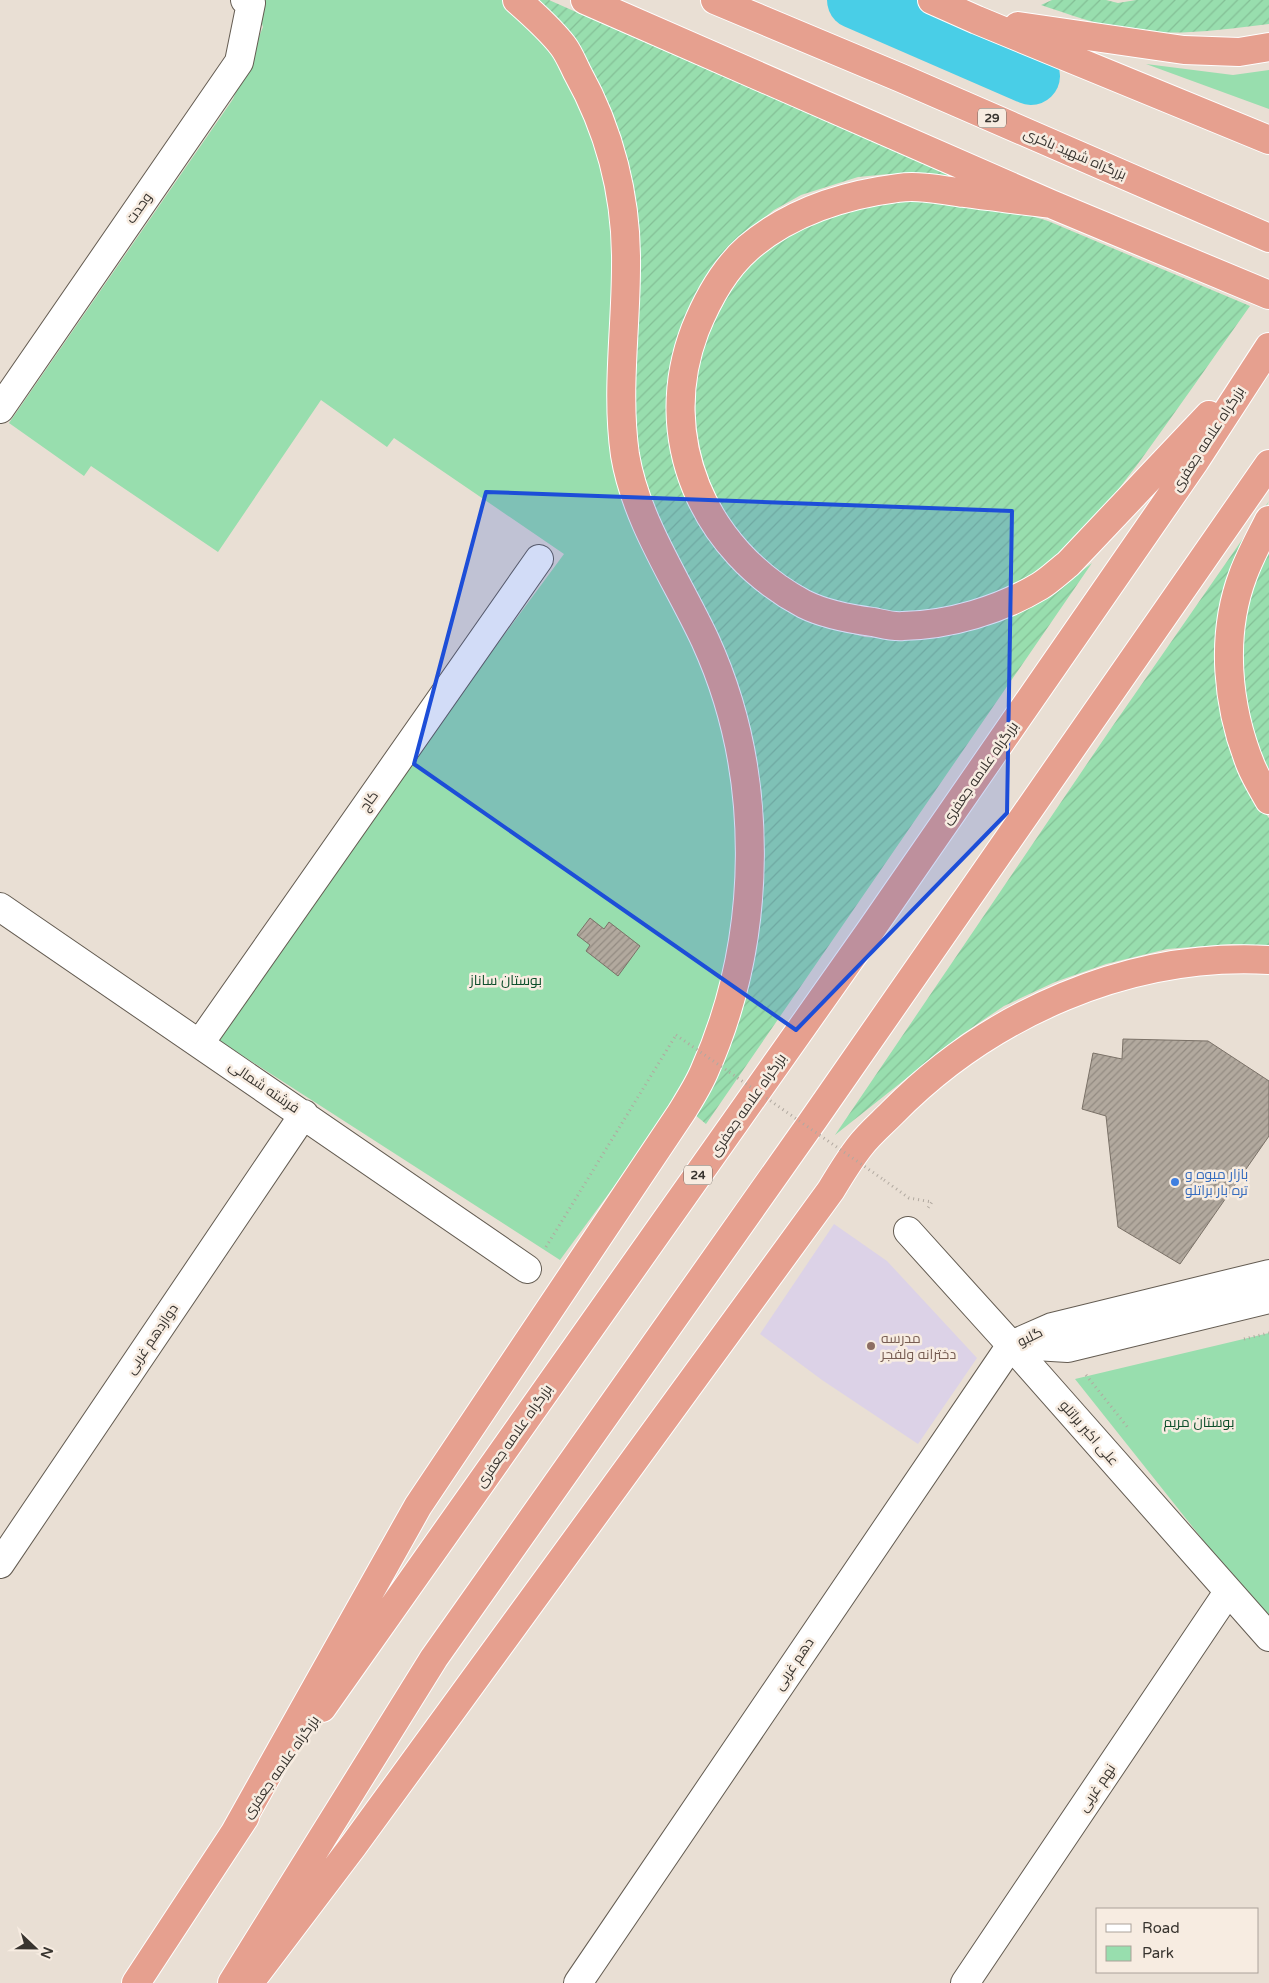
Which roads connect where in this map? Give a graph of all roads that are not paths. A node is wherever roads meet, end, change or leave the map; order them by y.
1 (245, 0) edge
2 (517, 0) edge
3 (585, 0) edge
4 (715, 0) edge
5 (932, 0) edge
6 (977, 20) junction
7 (1269, 47) edge
8 (1269, 140) edge
9 (1051, 204) junction
10 (1269, 238) edge
11 (1269, 295) edge
12 (1263, 356) edge
13 (0, 408) edge
14 (1269, 464) edge
15 (1269, 520) edge
16 (539, 559) dead end
17 (1269, 800) edge
18 (1, 909) edge
19 (1269, 960) edge
20 (200, 1043) junction
21 (304, 1114) junction
22 (908, 1231) dead end
23 (536, 1259) road end
24 (1269, 1274) edge
25 (1269, 1299) edge
26 (1011, 1345) junction
27 (0, 1564) edge
28 (1228, 1592) junction
29 (1269, 1636) edge
30 (235, 1832) junction
31 (136, 1983) edge
32 (232, 1983) edge
33 (249, 1983) edge
34 (578, 1983) edge
35 (965, 1983) edge

1 - 13 street, وحدت
2 - 30 highway
3 - 9 highway
4 - 10 highway, بزرگراه شهید باکری / 29
5 - 6 highway
6 - 7 highway
6 - 8 highway
9 - 11 highway
9 - 12 highway
12 - 30 highway, بزرگراه علامه جعفری / 24
14 - 32 highway
15 - 17 highway
16 - 20 street, کاج
18 - 20 street, فرشته شمالی
19 - 33 highway
20 - 21 street, فرشته شمالی
21 - 23 street, فرشته شمالی
21 - 27 street, دوازدهم غربی
22 - 26 street, علی اکبر براتلو
24 - 26 street, گلبو
25 - 26 street, گلبو
26 - 28 street, علی اکبر براتلو
26 - 34 street, دهم غربی
28 - 29 street, علی اکبر براتلو
28 - 35 street, نهم غربی
30 - 31 highway, بزرگراه علامه جعفری / 24

